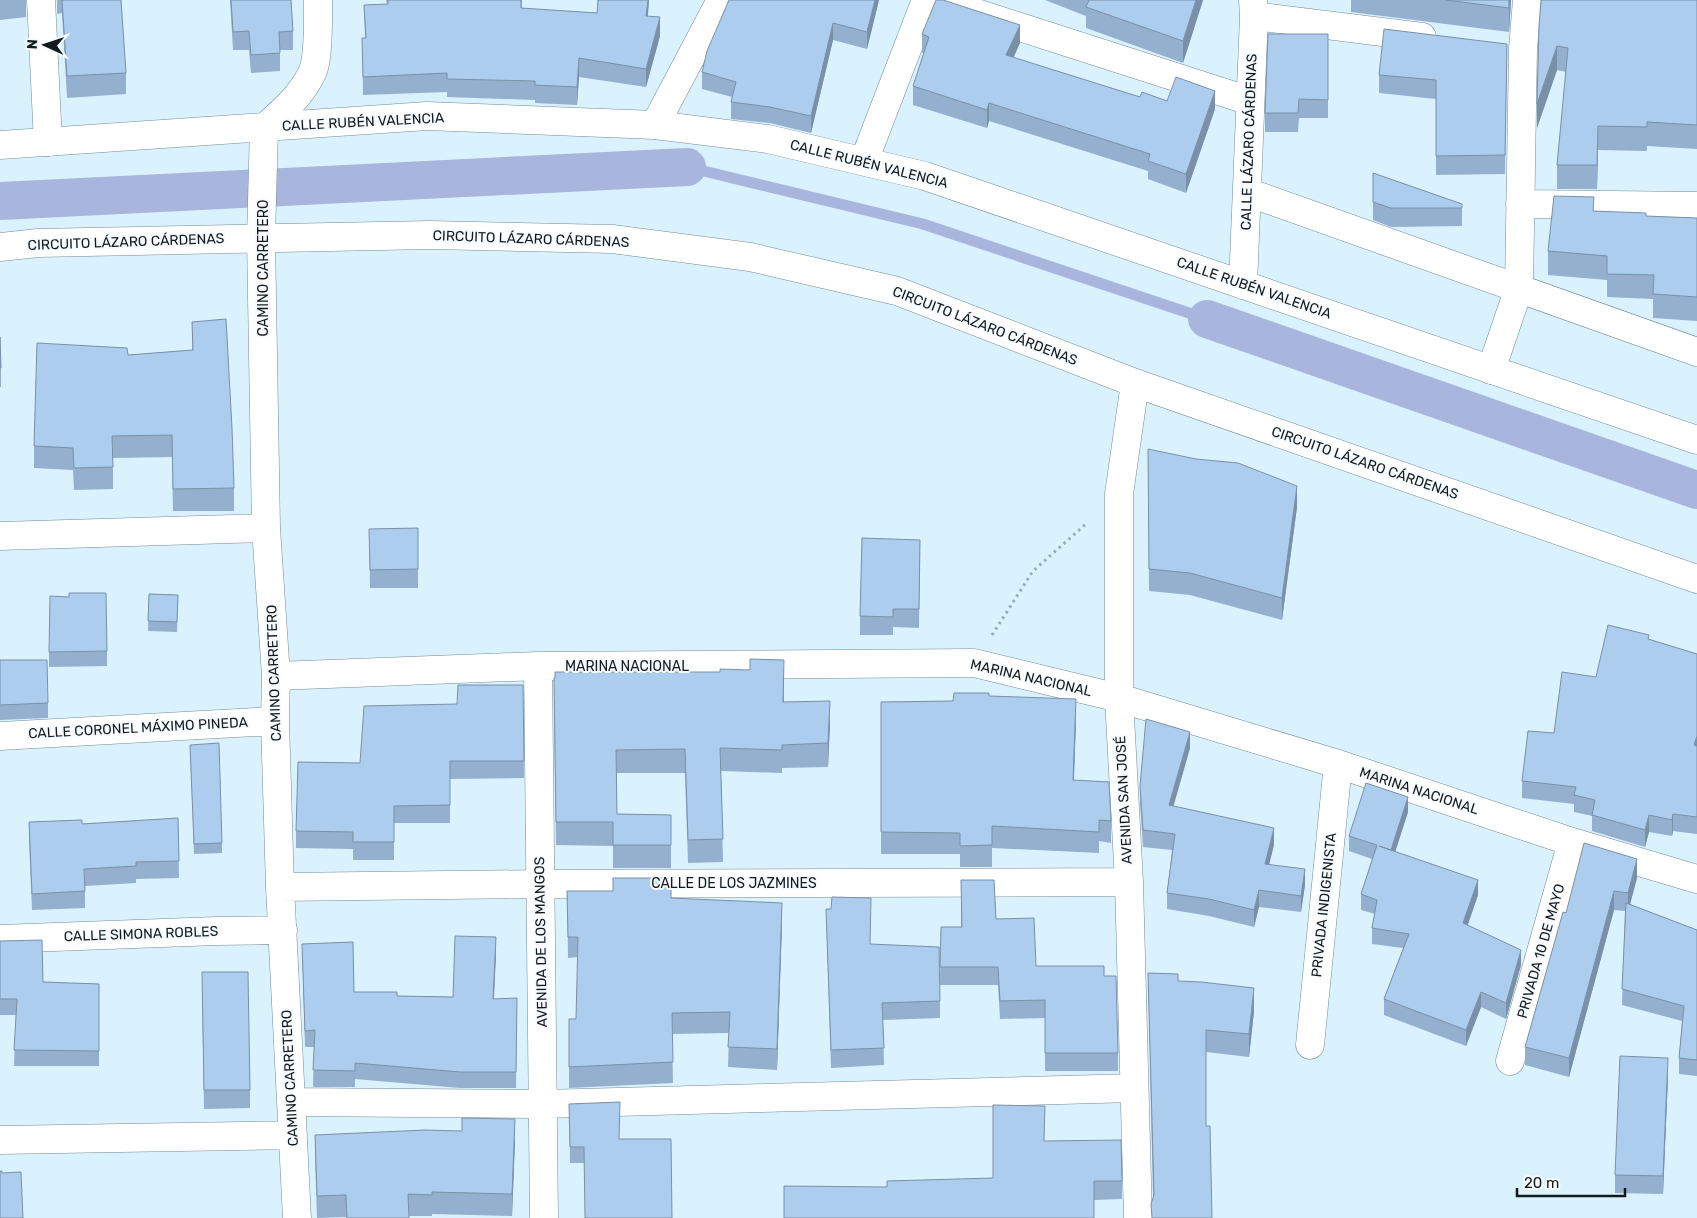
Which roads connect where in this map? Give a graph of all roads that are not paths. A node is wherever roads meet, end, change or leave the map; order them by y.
1 (42, 0) edge
2 (318, 0) edge
3 (722, 0) edge
4 (926, 0) edge
5 (936, 0) edge
6 (1527, 0) edge
7 (1254, 8) edge
8 (1446, 40) edge
9 (1495, 45) edge
10 (1524, 49) junction
11 (1250, 101) junction
12 (655, 125) junction
13 (264, 136) junction
14 (48, 142) junction
15 (0, 145) edge
16 (864, 162) junction
17 (1247, 192) junction
18 (1520, 204) junction
19 (1697, 206) edge
20 (261, 230) junction
21 (0, 247) edge
22 (1242, 285) junction
23 (1519, 288) junction
24 (1697, 352) edge
25 (1491, 370) junction
26 (1135, 383) junction
27 (1697, 440) edge
28 (266, 528) junction
29 (0, 536) edge
30 (1697, 579) edge
31 (538, 666) junction
32 (276, 676) junction
33 (1119, 698) junction
34 (275, 721) junction
35 (0, 736) edge
36 (1338, 764) junction
37 (1572, 842) junction
38 (1697, 879) edge
39 (1129, 882) junction
40 (541, 884) junction
41 (280, 887) junction
42 (283, 930) junction
43 (0, 939) edge
44 (1310, 1046) dead end
45 (1510, 1061) dead end
46 (1134, 1088) junction
47 (291, 1102) junction
48 (544, 1104) junction
49 (293, 1135) junction
50 (0, 1140) edge
51 (297, 1218) edge
52 (544, 1218) edge
53 (1138, 1218) edge

1 - 14 street
2 - 13 street
3 - 12 street
4 - 16 street
5 - 11 street
6 - 10 street
7 - 8 street
7 - 11 street, CALLE LÁZARO CÁRDENAS
9 - 10 street
10 - 18 street
11 - 17 street, CALLE LÁZARO CÁRDENAS
12 - 13 street, CALLE RUBÉN VALENCIA
12 - 16 street, CALLE RUBÉN VALENCIA
13 - 14 street, CALLE RUBÉN VALENCIA
13 - 20 street, CAMINO CARRETERO
14 - 15 street, CALLE RUBÉN VALENCIA
16 - 22 street, CALLE RUBÉN VALENCIA
17 - 22 street, CALLE LÁZARO CÁRDENAS
17 - 23 street
18 - 19 street
18 - 23 street
20 - 21 street, CIRCUITO LÁZARO CÁRDENAS
20 - 26 street, CIRCUITO LÁZARO CÁRDENAS
20 - 28 street, CAMINO CARRETERO
22 - 25 street, CALLE RUBÉN VALENCIA
23 - 24 street
23 - 25 street
25 - 27 street, CALLE RUBÉN VALENCIA
26 - 30 street, CIRCUITO LÁZARO CÁRDENAS
26 - 33 street, AVENIDA SAN JOSÉ
28 - 29 street
28 - 32 street, CAMINO CARRETERO
31 - 32 street, MARINA NACIONAL
31 - 33 street, MARINA NACIONAL
31 - 40 street, AVENIDA DE LOS MANGOS
32 - 34 street, CAMINO CARRETERO
33 - 36 street, MARINA NACIONAL
33 - 39 street, AVENIDA SAN JOSÉ
34 - 35 street, CALLE CORONEL MÁXIMO PINEDA
34 - 41 street, CAMINO CARRETERO
36 - 37 street, MARINA NACIONAL
36 - 44 street, PRIVADA INDIGENISTA
37 - 38 street, MARINA NACIONAL
37 - 45 street, PRIVADA 10 DE MAYO
39 - 40 street, CALLE DE LOS JAZMINES
39 - 46 street, AVENIDA SAN JOSÉ
40 - 41 street, CALLE DE LOS JAZMINES
40 - 48 street, AVENIDA DE LOS MANGOS
41 - 42 street, CAMINO CARRETERO
42 - 43 street, CALLE SIMONA ROBLES
42 - 47 street, CAMINO CARRETERO
46 - 48 street
46 - 53 street, AVENIDA SAN JOSÉ
47 - 48 street
47 - 49 street, CAMINO CARRETERO
48 - 52 street, AVENIDA DE LOS MANGOS
49 - 50 street
49 - 51 street, CAMINO CARRETERO

